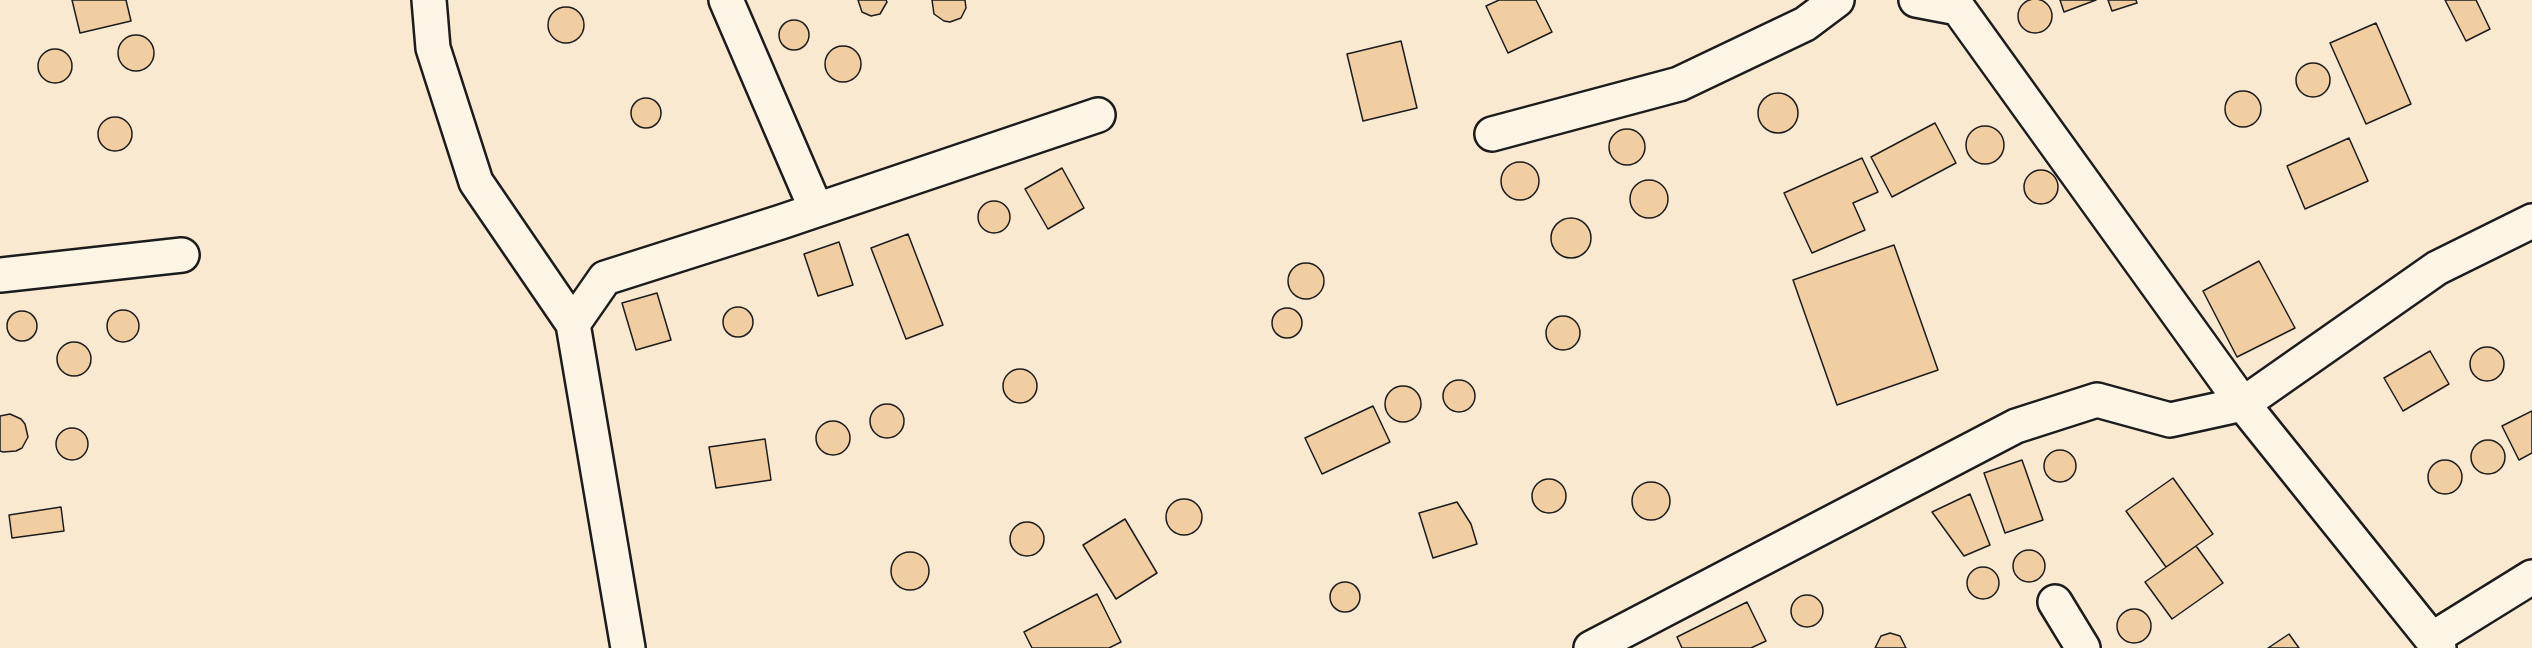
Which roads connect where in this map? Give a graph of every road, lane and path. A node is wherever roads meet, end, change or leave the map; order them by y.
1 (429, 0) edge
2 (1837, 0) edge
3 (1916, 0) edge
4 (732, 2) edge
5 (1965, 4) edge
6 (1098, 115) dead end
7 (1492, 134) dead end
8 (816, 209) junction
9 (2532, 221) edge
10 (182, 255) dead end
11 (0, 275) edge
12 (573, 324) junction
13 (2243, 404) junction
14 (2532, 578) edge
15 (2055, 602) dead end
16 (2435, 644) edge
17 (628, 648) edge
18 (1591, 648) edge
19 (2083, 648) edge

1 - 12 street
2 - 7 street
3 - 5 street
4 - 8 street
5 - 13 street
6 - 8 street
8 - 12 street
9 - 13 street
10 - 11 street
12 - 17 street
13 - 16 street
13 - 18 street
14 - 16 street
15 - 19 street

